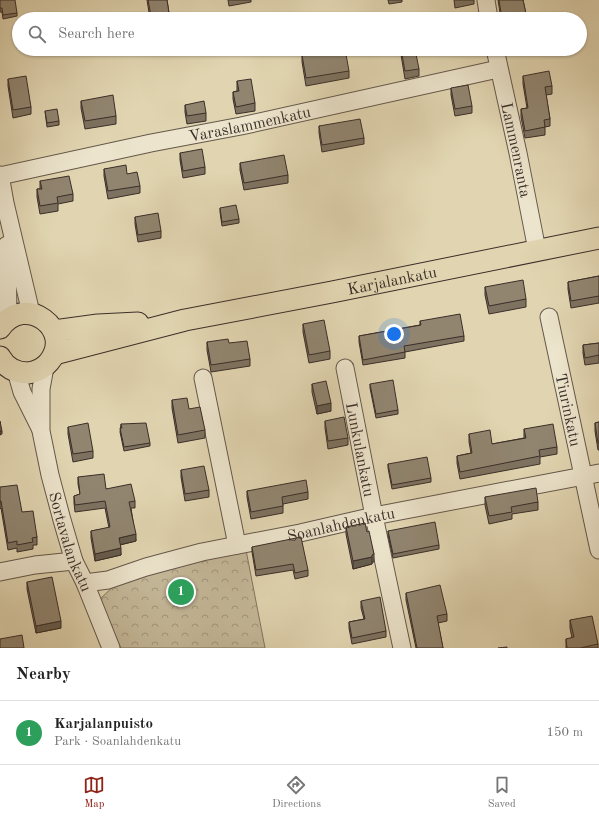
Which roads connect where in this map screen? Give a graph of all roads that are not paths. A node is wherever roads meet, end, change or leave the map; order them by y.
1 (486, 0) edge
2 (489, 12) edge
3 (496, 56) edge
4 (498, 68) junction
5 (0, 176) edge
6 (5, 203) junction
7 (599, 238) edge
8 (537, 250) junction
9 (31, 313) junction
10 (549, 317) dead end
11 (185, 320) junction
12 (4, 324) edge
13 (54, 331) junction
14 (50, 360) junction
15 (5, 364) edge
16 (345, 368) dead end
17 (203, 378) dead end
18 (41, 431) junction
19 (591, 474) edge
20 (374, 516) junction
21 (237, 545) junction
22 (599, 550) edge
23 (74, 561) junction
24 (0, 572) edge
25 (85, 583) junction
26 (111, 648) edge
27 (402, 648) edge

1 - 2 street
3 - 4 street, Lammenranta
4 - 5 street, Varaslammenkatu
4 - 8 street, Lammenranta
5 - 6 street
6 - 9 street
6 - 12 street
7 - 8 main road, Karjalankatu
8 - 11 main road, Karjalankatu
9 - 12 main road
9 - 13 main road
10 - 19 street, Tiurinkatu
11 - 13 main road, Karjalankatu
11 - 14 main road, Karjalankatu
13 - 14 main road
14 - 15 main road, Karjalankatu
14 - 18 street, Sortavalankatu
15 - 18 street, Sortavalankatu
16 - 20 street, Lunkulankatu
17 - 21 street
18 - 23 street, Sortavalankatu
19 - 20 street, Soanlahdenkatu
19 - 22 street, Tiurinkatu
20 - 21 street, Soanlahdenkatu
20 - 27 street, Lunkulankatu
21 - 25 street, Soanlahdenkatu
23 - 24 street
23 - 25 street, Sortavalankatu
25 - 26 street, Sortavalankatu

